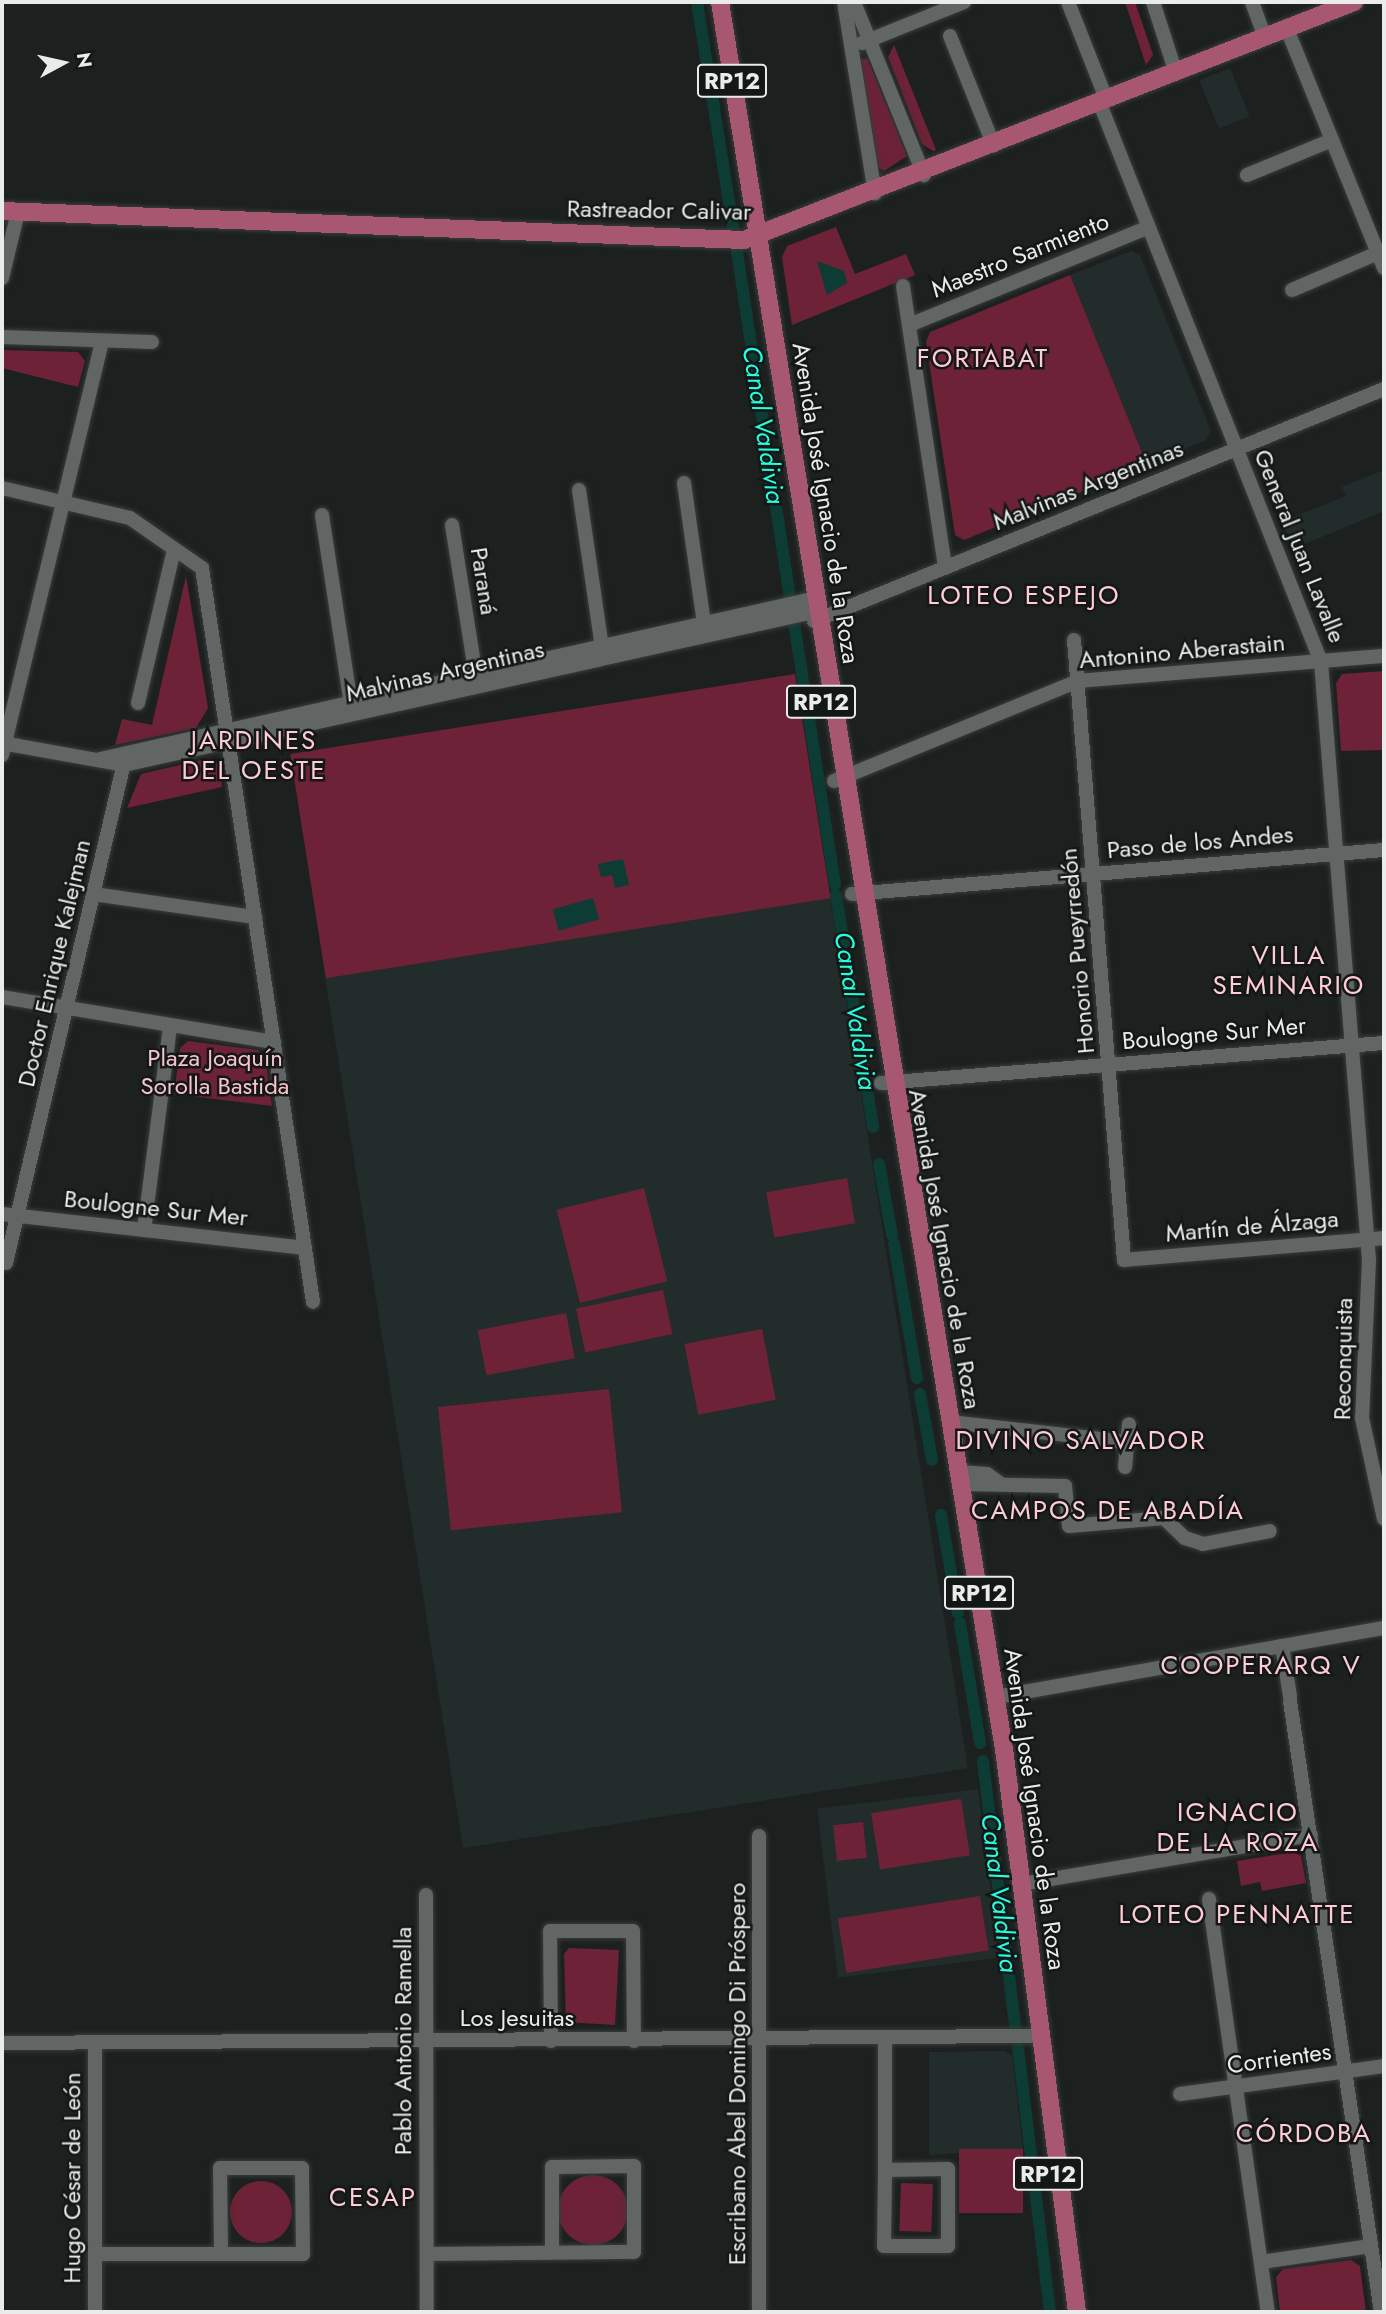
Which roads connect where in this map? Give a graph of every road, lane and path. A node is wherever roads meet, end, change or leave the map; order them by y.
1 (720, 2) edge
2 (844, 2) edge
3 (854, 2) edge
4 (964, 2) edge
5 (1068, 2) edge
6 (1153, 2) edge
7 (1252, 2) edge
8 (1354, 2) edge
9 (1287, 29) junction
10 (950, 36) dead end
11 (1265, 38) junction
12 (869, 40) junction
13 (851, 47) junction
14 (1176, 73) junction
15 (1103, 102) junction
16 (1332, 140) junction
17 (994, 146) junction
18 (924, 175) junction
19 (1247, 176) dead end
20 (875, 194) junction
21 (10, 211) edge
22 (1149, 227) junction
23 (757, 237) junction
24 (1378, 253) junction
25 (1384, 268) edge
26 (2, 278) edge
27 (903, 286) dead end
28 (1292, 290) dead end
29 (909, 325) junction
30 (2, 337) edge
31 (102, 341) junction
32 (152, 342) dead end
33 (1384, 389) edge
34 (1237, 449) junction
35 (684, 484) dead end
36 (2, 488) edge
37 (579, 491) dead end
38 (63, 503) junction
39 (322, 514) dead end
40 (452, 525) dead end
41 (174, 549) junction
42 (945, 568) junction
43 (803, 611) junction
44 (705, 630) junction
45 (1074, 639) dead end
46 (603, 652) junction
47 (1384, 656) edge
48 (1321, 662) junction
49 (477, 681) junction
50 (1077, 681) junction
51 (138, 703) dead end
52 (352, 709) junction
53 (228, 737) junction
54 (3, 748) edge
55 (125, 760) junction
56 (839, 779) junction
57 (1384, 850) edge
58 (1337, 853) junction
59 (1093, 873) junction
60 (857, 893) junction
61 (93, 894) junction
62 (255, 917) junction
63 (2, 997) edge
64 (65, 1012) junction
65 (170, 1027) junction
66 (274, 1042) junction
67 (1384, 1043) edge
68 (1352, 1045) junction
69 (1109, 1065) junction
70 (886, 1083) junction
71 (2, 1214) edge
72 (17, 1216) junction
73 (144, 1230) junction
74 (1384, 1238) edge
75 (1368, 1240) junction
76 (305, 1248) junction
77 (1124, 1259) joint
78 (6, 1263) dead end
79 (313, 1302) dead end
80 (950, 1422) junction
81 (1129, 1424) dead end
82 (1128, 1442) junction
83 (1125, 1467) dead end
84 (960, 1478) junction
85 (1384, 1519) edge
86 (1270, 1531) dead end
87 (1384, 1628) edge
88 (1282, 1646) junction
89 (996, 1697) junction
90 (1311, 1835) junction
91 (759, 1836) dead end
92 (1022, 1884) junction
93 (426, 1895) dead end
94 (1209, 1899) dead end
95 (1031, 2036) junction
96 (885, 2038) junction
97 (759, 2040) junction
98 (551, 2041) junction
99 (634, 2041) junction
100 (426, 2042) junction
101 (2, 2043) edge
102 (95, 2043) junction
103 (1384, 2066) edge
104 (1346, 2072) junction
105 (1236, 2087) junction
106 (1180, 2094) dead end
107 (885, 2170) junction
108 (1371, 2246) junction
109 (552, 2252) junction
110 (95, 2254) junction
111 (221, 2254) junction
112 (427, 2254) junction
113 (1261, 2262) junction
114 (95, 2312) edge
115 (427, 2312) edge
116 (759, 2312) edge
117 (1065, 2312) edge
118 (1077, 2312) edge
119 (1268, 2312) edge
120 (1381, 2312) edge

1 - 23 main road, Avenida José Ignacio de la Roza / RP12
2 - 13 street
3 - 12 street
4 - 12 street
5 - 15 street, General Juan Lavalle
6 - 14 street
7 - 11 street
8 - 9 main road, Rastreador Calivar
9 - 11 main road, Rastreador Calivar
9 - 16 street
10 - 17 street
11 - 14 main road, Rastreador Calivar
12 - 13 street
12 - 18 street
13 - 20 street
14 - 15 main road, Rastreador Calivar
15 - 17 main road, Rastreador Calivar
15 - 22 street, General Juan Lavalle
16 - 19 street
16 - 24 street
17 - 18 main road, Rastreador Calivar
18 - 20 main road, Rastreador Calivar
20 - 23 main road, Rastreador Calivar
21 - 23 main road, Rastreador Calivar
21 - 26 street
22 - 29 street, Maestro Sarmiento
22 - 34 street, General Juan Lavalle
23 - 43 main road, Avenida José Ignacio de la Roza / RP12
24 - 25 street
24 - 28 street
27 - 29 street
29 - 42 street
30 - 31 street
31 - 32 street
31 - 38 street
33 - 34 street, Malvinas Argentinas
34 - 42 street, Malvinas Argentinas
34 - 48 street, General Juan Lavalle
35 - 44 street
36 - 38 street
37 - 46 street
38 - 41 street
38 - 54 street
39 - 52 street
40 - 49 street, Paraná
41 - 51 street
41 - 53 street
42 - 43 street, Malvinas Argentinas
43 - 44 street, Malvinas Argentinas
43 - 56 main road, Avenida José Ignacio de la Roza / RP12
44 - 46 street, Malvinas Argentinas
45 - 50 street, Honorio Pueyrredón
46 - 49 street, Malvinas Argentinas
47 - 48 street, Antonino Aberastain
48 - 50 street, Antonino Aberastain
48 - 58 street, General Juan Lavalle
49 - 52 street, Malvinas Argentinas
50 - 56 street, Antonino Aberastain
50 - 59 street, Honorio Pueyrredón
52 - 53 street, Malvinas Argentinas
53 - 55 street, Malvinas Argentinas
53 - 62 street
54 - 55 street, Malvinas Argentinas
55 - 61 street, Doctor Enrique Kalejman
56 - 60 main road, Avenida José Ignacio de la Roza / RP12
57 - 58 street, Paso de los Andes
58 - 59 street, Paso de los Andes
58 - 68 street, General Juan Lavalle
59 - 60 street, Paso de los Andes
59 - 69 street, Honorio Pueyrredón
60 - 70 main road, Avenida José Ignacio de la Roza / RP12
61 - 62 street
61 - 64 street, Doctor Enrique Kalejman
62 - 66 street
63 - 64 street
64 - 65 street
64 - 72 street, Doctor Enrique Kalejman
65 - 66 street
65 - 73 street
66 - 76 street
67 - 68 street, Boulogne Sur Mer
68 - 69 street, Boulogne Sur Mer
68 - 75 street, General Juan Lavalle
69 - 70 street, Boulogne Sur Mer
69 - 77 street, Honorio Pueyrredón
70 - 80 main road, Avenida José Ignacio de la Roza / RP12
70 - 95 main road, Avenida José Ignacio de la Roza / RP12
71 - 72 street, Boulogne Sur Mer
72 - 73 street, Boulogne Sur Mer
72 - 78 street, Doctor Enrique Kalejman
73 - 76 street, Boulogne Sur Mer
74 - 75 street, Martín de Álzaga
75 - 77 street, Martín de Álzaga
75 - 85 street, Reconquista
76 - 79 street
80 - 82 street
80 - 84 main road, Avenida José Ignacio de la Roza / RP12
81 - 82 street
82 - 83 street
84 - 86 street
84 - 89 main road, Avenida José Ignacio de la Roza / RP12
87 - 88 street
88 - 89 street
88 - 90 street
89 - 92 main road, Avenida José Ignacio de la Roza / RP12
90 - 92 street
90 - 104 street
91 - 97 street, Escribano Abel Domingo Di Próspero
92 - 118 main road, Avenida José Ignacio de la Roza / RP12
93 - 100 street, Pablo Antonio Ramella
94 - 105 street
95 - 96 street, Los Jesuitas
95 - 117 main road, Avenida José Ignacio de la Roza / RP12
96 - 97 street, Los Jesuitas
96 - 107 street
97 - 99 street, Los Jesuitas
97 - 116 street, Escribano Abel Domingo Di Próspero
98 - 99 street, Los Jesuitas
98 - 99 street
98 - 100 street, Los Jesuitas
100 - 102 street, Los Jesuitas
100 - 112 street, Pablo Antonio Ramella
101 - 102 street, Los Jesuitas
102 - 110 street, Hugo César de León
103 - 104 street, Corrientes
104 - 105 street, Corrientes
104 - 108 street
105 - 106 street, Corrientes
105 - 113 street
107 - 107 street
108 - 113 street
108 - 120 street
109 - 109 street
109 - 112 street
110 - 111 street
110 - 114 street, Hugo César de León
111 - 111 street
112 - 115 street, Pablo Antonio Ramella
113 - 119 street

